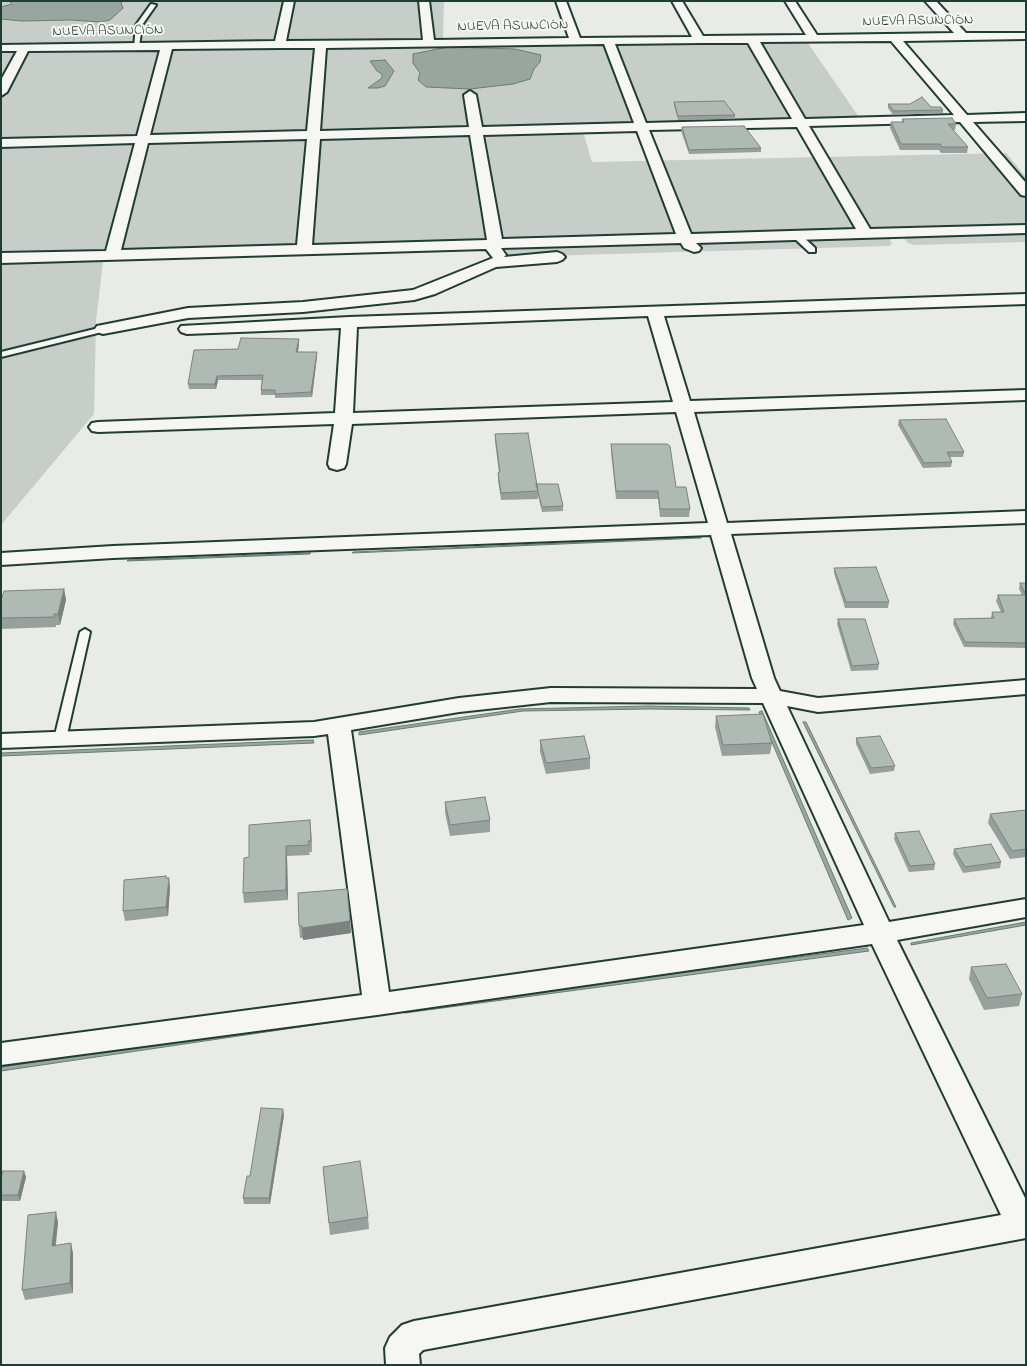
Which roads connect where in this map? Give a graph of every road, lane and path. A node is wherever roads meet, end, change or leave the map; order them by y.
1 (288, 1) edge
2 (562, 1) edge
3 (677, 1) edge
4 (790, 1) edge
5 (930, 1) edge
6 (424, 2) edge
7 (153, 5) dead end
8 (1026, 36) edge
9 (894, 37) junction
10 (963, 37) junction
11 (813, 38) junction
12 (752, 39) junction
13 (700, 40) junction
14 (576, 41) junction
15 (608, 41) junction
16 (429, 43) junction
17 (321, 44) junction
18 (280, 45) junction
19 (136, 46) junction
20 (167, 46) junction
21 (1, 48) edge
22 (24, 48) junction
23 (1, 92) edge
24 (470, 95) dead end
25 (1026, 117) edge
26 (964, 119) junction
27 (801, 123) junction
28 (641, 127) junction
29 (476, 131) junction
30 (314, 135) junction
31 (143, 139) junction
32 (1, 143) edge
33 (1026, 192) edge
34 (1026, 229) edge
35 (865, 233) junction
36 (796, 235) junction
37 (685, 238) junction
38 (495, 244) junction
39 (304, 249) junction
40 (817, 250) joint
41 (792, 251) dead end
42 (675, 254) dead end
43 (112, 255) junction
44 (567, 257) dead end
45 (1, 258) edge
46 (511, 260) junction
47 (1026, 299) edge
48 (655, 311) junction
49 (349, 322) junction
50 (103, 329) joint
51 (181, 329) dead end
52 (1, 355) edge
53 (1026, 395) edge
54 (683, 407) junction
55 (344, 420) junction
56 (98, 427) dead end
57 (336, 464) dead end
58 (1026, 517) edge
59 (719, 529) junction
60 (1, 558) edge
61 (85, 632) dead end
62 (1026, 687) edge
63 (771, 696) junction
64 (339, 724) junction
65 (60, 739) junction
66 (1, 741) edge
67 (1026, 908) edge
68 (882, 933) junction
69 (377, 1004) junction
70 (1, 1054) edge
71 (1024, 1225) edge
72 (403, 1365) edge

1 - 18 street
2 - 14 street
3 - 13 street
4 - 11 street
5 - 10 street
6 - 16 street
7 - 19 lane
8 - 10 street, NUEVA ASUNCIÓN
9 - 10 street, NUEVA ASUNCIÓN
9 - 11 street, NUEVA ASUNCIÓN
9 - 26 street
11 - 12 street, NUEVA ASUNCIÓN
12 - 13 street, NUEVA ASUNCIÓN
12 - 27 street
13 - 15 street, NUEVA ASUNCIÓN
14 - 15 street, NUEVA ASUNCIÓN
14 - 16 street, NUEVA ASUNCIÓN
15 - 28 street
16 - 17 street, NUEVA ASUNCIÓN
17 - 18 street, NUEVA ASUNCIÓN
17 - 30 street
18 - 20 street, NUEVA ASUNCIÓN
19 - 20 street, NUEVA ASUNCIÓN
19 - 22 street, NUEVA ASUNCIÓN
20 - 31 street
21 - 22 street, NUEVA ASUNCIÓN
22 - 23 street
24 - 29 street
25 - 26 street
26 - 27 street
26 - 33 street
27 - 28 street
27 - 35 street
28 - 29 street
28 - 37 street
29 - 30 street
29 - 38 street
30 - 31 street
30 - 39 street
31 - 32 street
31 - 43 street
34 - 35 street
35 - 36 street
36 - 37 street
36 - 40 lane
37 - 38 street
37 - 42 street
38 - 39 street
38 - 46 street
39 - 43 street
40 - 41 street
43 - 45 street
44 - 46 street
46 - 50 street
47 - 48 street
48 - 49 street
48 - 54 street
49 - 51 street
49 - 55 street
50 - 52 lane
53 - 54 street
54 - 55 street
54 - 59 street
55 - 56 street
55 - 57 street
58 - 59 street
59 - 60 street
59 - 63 street
61 - 65 lane
62 - 63 street
63 - 64 street
63 - 68 street
64 - 65 street
64 - 69 street
65 - 66 street
67 - 68 street
68 - 69 street
68 - 71 street
69 - 70 street
71 - 72 street

